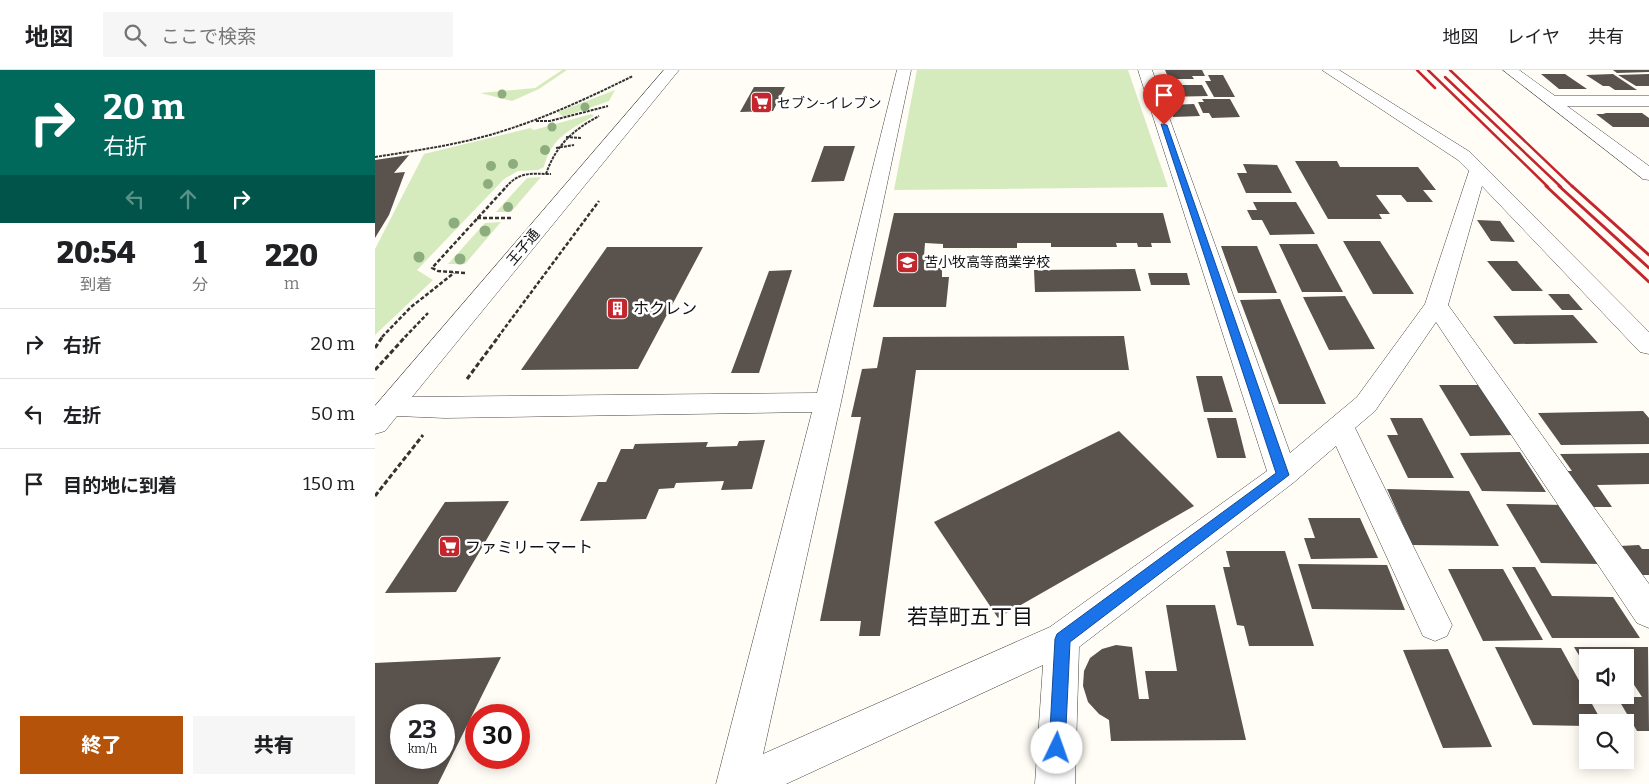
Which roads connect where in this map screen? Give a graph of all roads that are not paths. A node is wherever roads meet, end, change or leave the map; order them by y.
1 (672, 70) edge
2 (904, 70) edge
3 (1145, 70) edge
4 (1329, 70) edge
5 (1510, 70) edge
6 (1549, 101) junction
7 (1649, 101) edge
8 (1479, 170) junction
9 (1649, 175) edge
10 (1436, 305) junction
11 (1649, 346) edge
12 (828, 402) junction
13 (380, 416) edge
14 (1340, 425) junction
15 (1283, 475) junction
16 (1649, 612) edge
17 (1435, 625) dead end
18 (1062, 639) junction
19 (736, 784) edge
20 (741, 784) edge
21 (1055, 784) edge

1 - 13 street, 王子通
2 - 12 street
3 - 15 street
4 - 8 street
5 - 6 street
6 - 7 street
6 - 9 street
8 - 10 street
8 - 11 street
10 - 14 street
10 - 16 street
12 - 13 street
12 - 19 street
14 - 15 street
14 - 17 street
15 - 18 street
18 - 20 street
18 - 21 street

